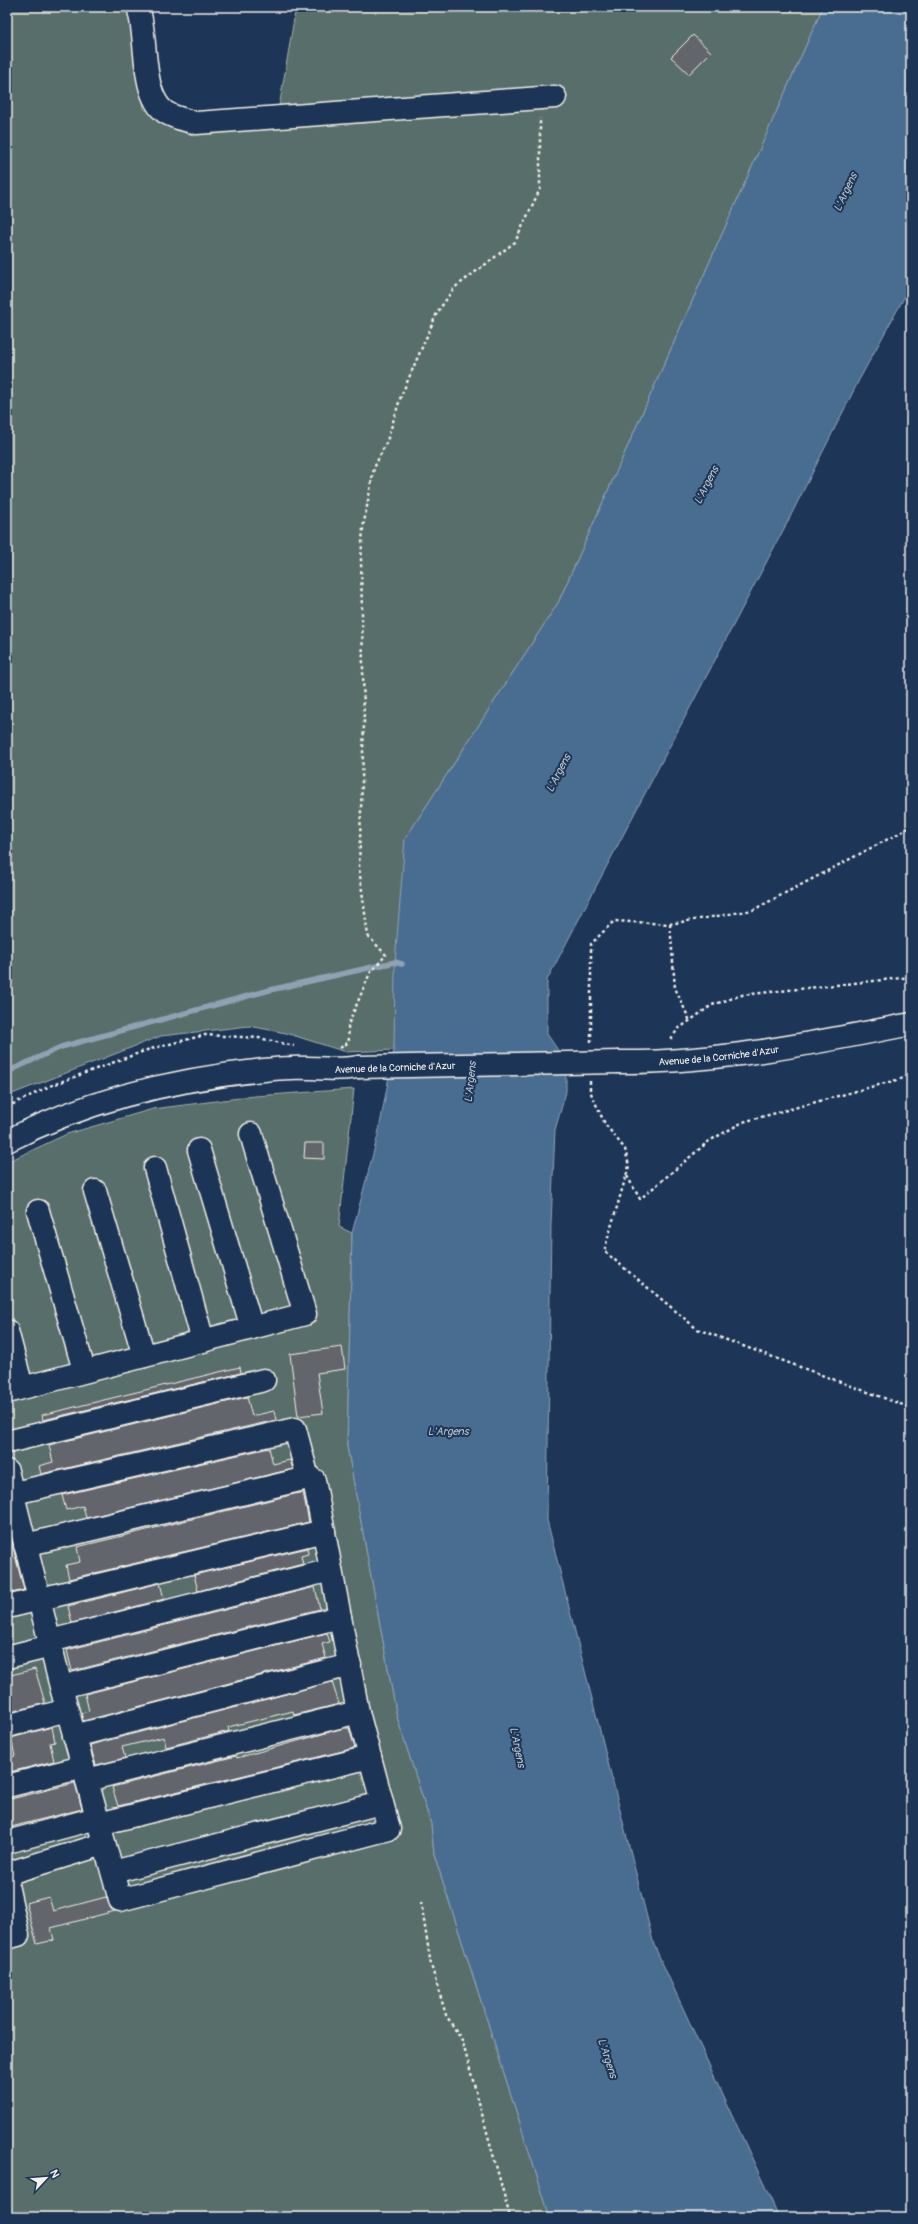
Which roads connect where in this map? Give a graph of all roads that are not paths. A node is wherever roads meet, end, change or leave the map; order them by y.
1 (138, 7) edge
2 (555, 98) dead end
3 (911, 1024) edge
4 (251, 1134) dead end
5 (7, 1141) edge
6 (199, 1150) dead end
7 (155, 1168) dead end
8 (95, 1191) dead end
9 (38, 1211) dead end
10 (252, 1328) junction
11 (7, 1331) edge
12 (203, 1341) junction
13 (144, 1356) junction
14 (84, 1370) junction
15 (264, 1380) dead end
16 (15, 1390) edge
17 (7, 1442) edge
18 (308, 1478) junction
19 (10, 1484) edge
20 (324, 1531) junction
21 (25, 1545) junction
22 (331, 1570) junction
23 (40, 1598) junction
24 (7, 1607) edge
25 (340, 1617) junction
26 (50, 1644) junction
27 (7, 1657) edge
28 (350, 1665) junction
29 (61, 1687) junction
30 (67, 1710) junction
31 (358, 1712) junction
32 (7, 1726) edge
33 (74, 1736) junction
34 (370, 1757) junction
35 (85, 1773) junction
36 (7, 1786) edge
37 (381, 1803) junction
38 (100, 1829) junction
39 (7, 1842) edge
40 (113, 1872) junction
41 (7, 1884) edge
42 (7, 1938) edge

1 - 2 main road
3 - 5 main road, Avenue de la Corniche d'Azur, bridge
4 - 10 main road
6 - 10 main road
7 - 12 main road
8 - 13 main road
9 - 14 main road
10 - 12 main road
11 - 16 main road
12 - 13 main road
13 - 14 main road
14 - 16 main road
15 - 17 main road
18 - 19 main road
18 - 20 main road
18 - 21 main road
19 - 21 main road
20 - 22 main road
20 - 23 main road
21 - 23 main road
22 - 25 main road
22 - 26 main road
23 - 24 main road
23 - 26 main road
25 - 28 main road
25 - 29 main road
26 - 27 main road
26 - 29 main road
28 - 31 main road
28 - 33 main road
29 - 30 main road
30 - 32 main road
30 - 33 main road
31 - 34 main road
31 - 35 main road
33 - 35 main road
34 - 37 main road
34 - 38 main road
35 - 36 main road
35 - 38 main road
37 - 40 main road
37 - 40 main road
38 - 39 main road
38 - 40 main road
38 - 41 main road
41 - 42 main road

